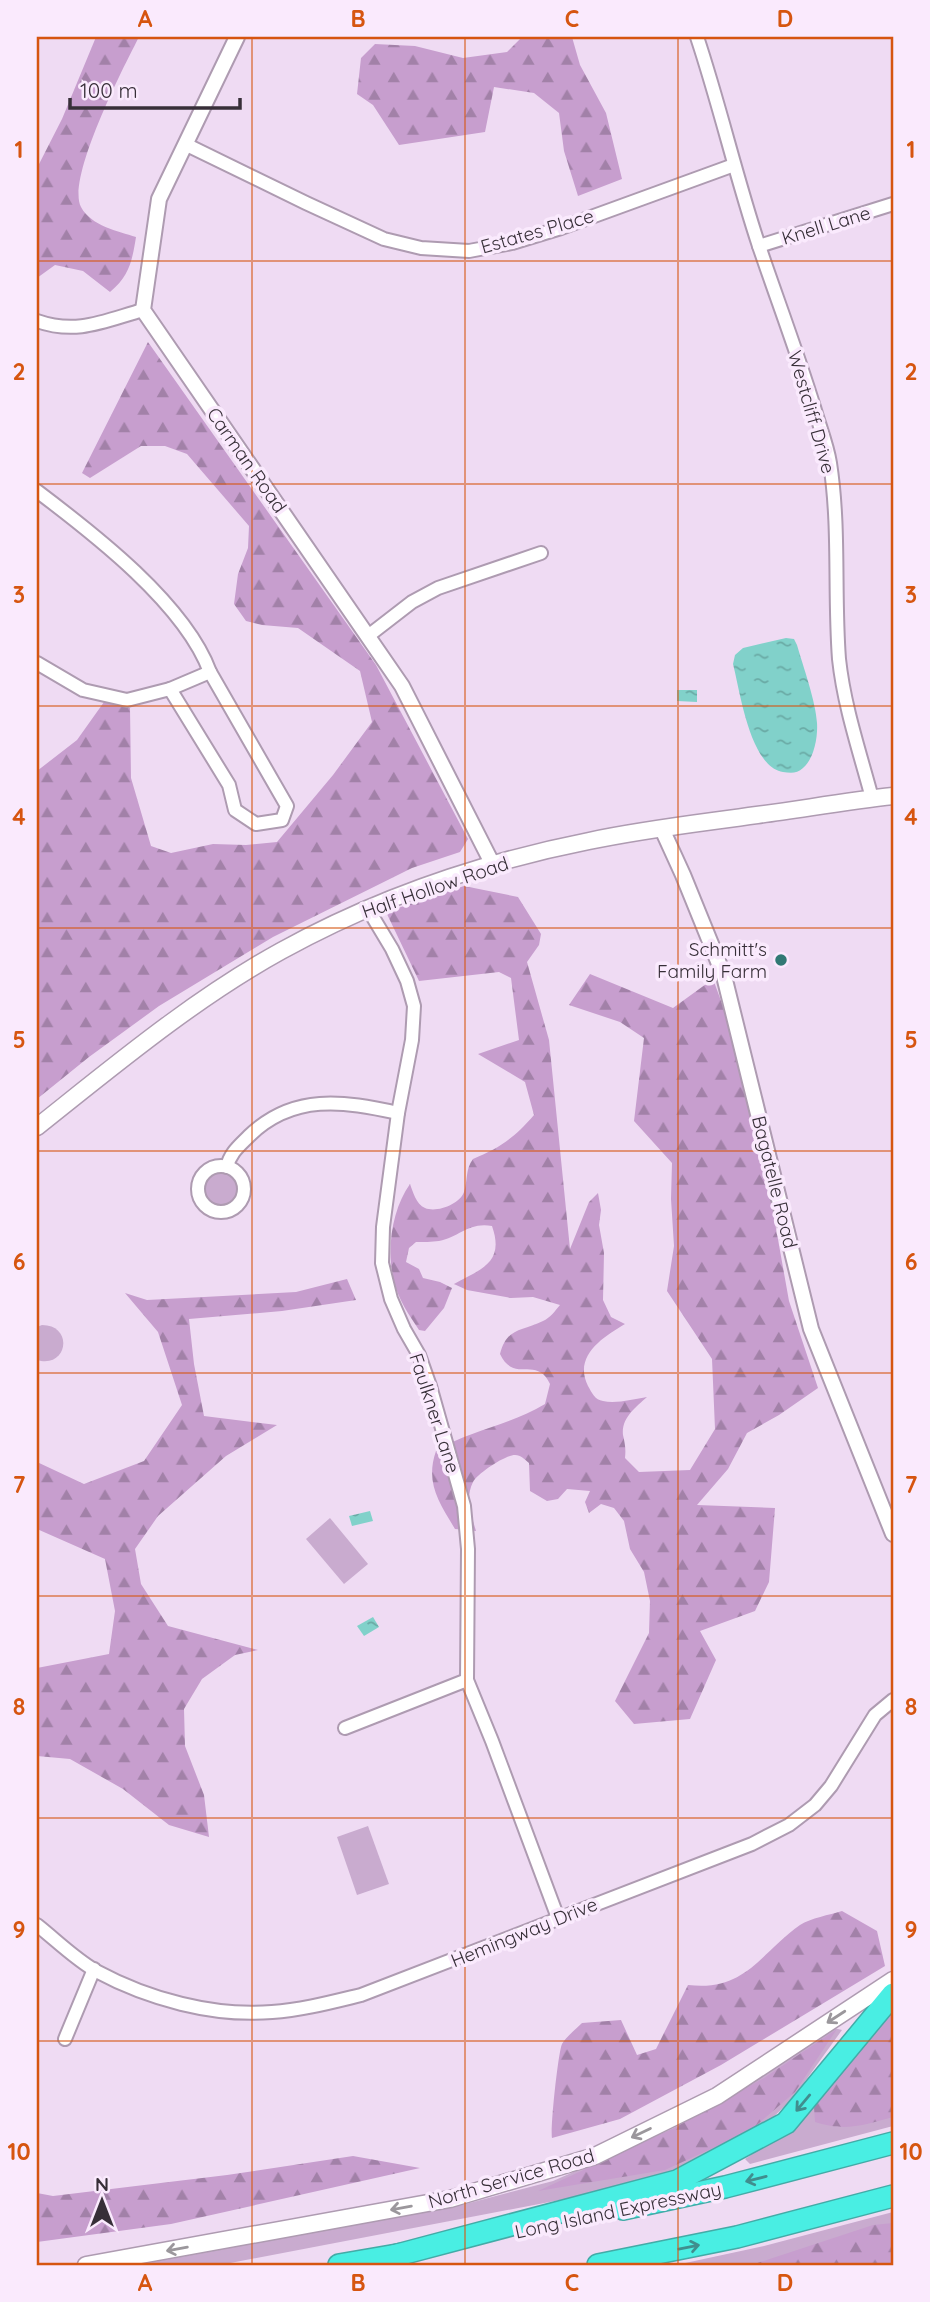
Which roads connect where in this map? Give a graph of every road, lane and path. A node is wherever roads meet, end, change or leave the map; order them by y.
1 (237, 37) edge
2 (697, 37) edge
3 (187, 145) junction
4 (734, 165) junction
5 (893, 204) edge
6 (759, 246) junction
7 (143, 310) junction
8 (37, 321) edge
9 (37, 491) edge
10 (541, 553) dead end
11 (368, 636) junction
12 (37, 663) edge
13 (210, 672) junction
14 (170, 689) junction
15 (893, 796) edge
16 (873, 798) junction
17 (662, 829) junction
18 (492, 865) junction
19 (368, 909) junction
20 (398, 1113) junction
21 (37, 1127) edge
22 (227, 1167) dead end
23 (893, 1534) edge
24 (467, 1680) junction
25 (893, 1700) edge
26 (345, 1728) dead end
27 (558, 1918) junction
28 (37, 1924) edge
29 (94, 1969) junction
30 (893, 1980) edge
31 (893, 1994) edge
32 (65, 2039) dead end
33 (893, 2143) edge
34 (893, 2196) edge
35 (390, 2257) junction
36 (86, 2265) edge
37 (339, 2265) edge
38 (598, 2265) edge

1 - 3 street
2 - 4 street, Westcliff Drive
3 - 4 street, Estates Place
3 - 7 street
4 - 6 street, Westcliff Drive
5 - 6 street, Knell Lane
6 - 16 street, Westcliff Drive
7 - 8 street
7 - 11 street, Carman Road
9 - 13 street
10 - 11 street
11 - 18 street, Carman Road
12 - 14 street
13 - 14 street
13 - 14 street
15 - 16 main road, Half Hollow Road
16 - 17 main road, Half Hollow Road
17 - 18 main road, Half Hollow Road
17 - 23 street, Bagatelle Road
18 - 19 main road, Half Hollow Road
19 - 20 street, Faulkner Lane
19 - 21 main road, Half Hollow Road
20 - 22 street
20 - 24 street, Faulkner Lane
24 - 26 street
24 - 27 street, Faulkner Lane
25 - 27 street, Hemingway Drive
27 - 29 street, Hemingway Drive
28 - 29 street, Hemingway Drive
29 - 32 street
30 -> 36 main road, North Service Road
31 -> 35 highway
33 -> 35 highway, Long Island Expressway
38 -> 34 highway
35 - 37 highway, Long Island Expressway

